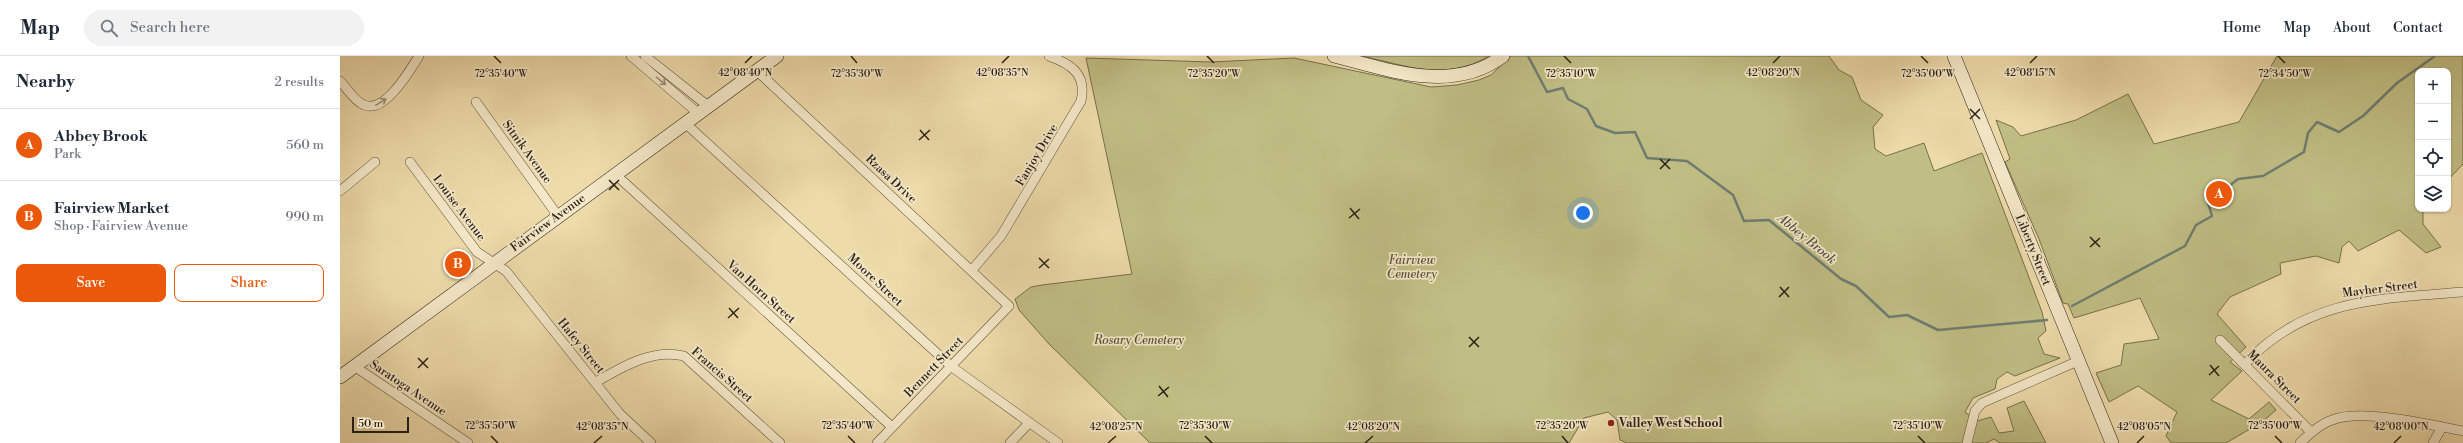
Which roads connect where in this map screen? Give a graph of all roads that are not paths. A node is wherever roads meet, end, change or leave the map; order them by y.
1 (419, 56) edge
2 (631, 56) edge
3 (645, 56) edge
4 (778, 56) edge
5 (1049, 56) edge
6 (1334, 56) edge
7 (1503, 56) edge
8 (1954, 56) edge
9 (756, 70) junction
10 (340, 80) edge
11 (476, 102) dead end
12 (703, 109) junction
13 (685, 123) junction
14 (375, 162) dead end
15 (410, 162) dead end
16 (615, 174) junction
17 (340, 191) edge
18 (558, 216) junction
19 (494, 263) junction
20 (972, 270) junction
21 (2463, 292) edge
22 (1008, 306) joint
23 (2220, 340) dead end
24 (2078, 361) junction
25 (2245, 364) junction
26 (354, 366) junction
27 (952, 367) junction
28 (340, 377) edge
29 (596, 382) junction
30 (1029, 423) junction
31 (892, 427) junction
32 (2442, 427) junction
33 (2463, 431) edge
34 (2311, 432) junction
35 (468, 443) edge
36 (651, 443) edge
37 (780, 443) edge
38 (877, 443) edge
39 (1010, 443) edge
40 (1058, 443) edge
41 (1967, 443) edge
42 (2112, 443) edge
43 (2300, 443) edge
44 (2433, 443) edge

10 -> 1 street
2 -> 12 street
3 - 12 street
4 - 9 main road, Fairview Avenue
5 - 20 street, Fanjoy Drive
6 - 7 main road
8 - 24 main road, Liberty Street
9 - 12 main road, Fairview Avenue
9 - 20 street, Rzasa Drive
11 - 18 street, Sitnik Avenue
12 - 13 main road, Fairview Avenue
13 - 16 main road, Fairview Avenue
13 - 27 street, Moore Street
14 - 17 street
15 - 19 street, Louise Avenue
16 - 18 main road, Fairview Avenue
16 - 31 street, Van Horn Street
18 - 19 main road, Fairview Avenue
19 - 26 main road, Fairview Avenue
19 - 29 street, Hafey Street
20 - 22 street, Rzasa Drive
21 - 25 street, Mayher Street
22 - 27 street, Bennett Street
23 - 25 street, Maura Street
24 - 41 street
24 - 42 main road, Liberty Street
25 - 34 street, Maura Street
26 - 28 main road, Fairview Avenue
26 - 35 street, Saratoga Avenue
27 - 30 street, Moore Street
27 - 31 street, Bennett Street
29 - 36 street, Hafey Street
29 - 37 street, Francis Street
30 - 39 street
30 - 40 street, Moore Street
31 - 38 street, Bennett Street
32 - 33 street
32 - 34 street
32 - 44 street
34 - 43 street

